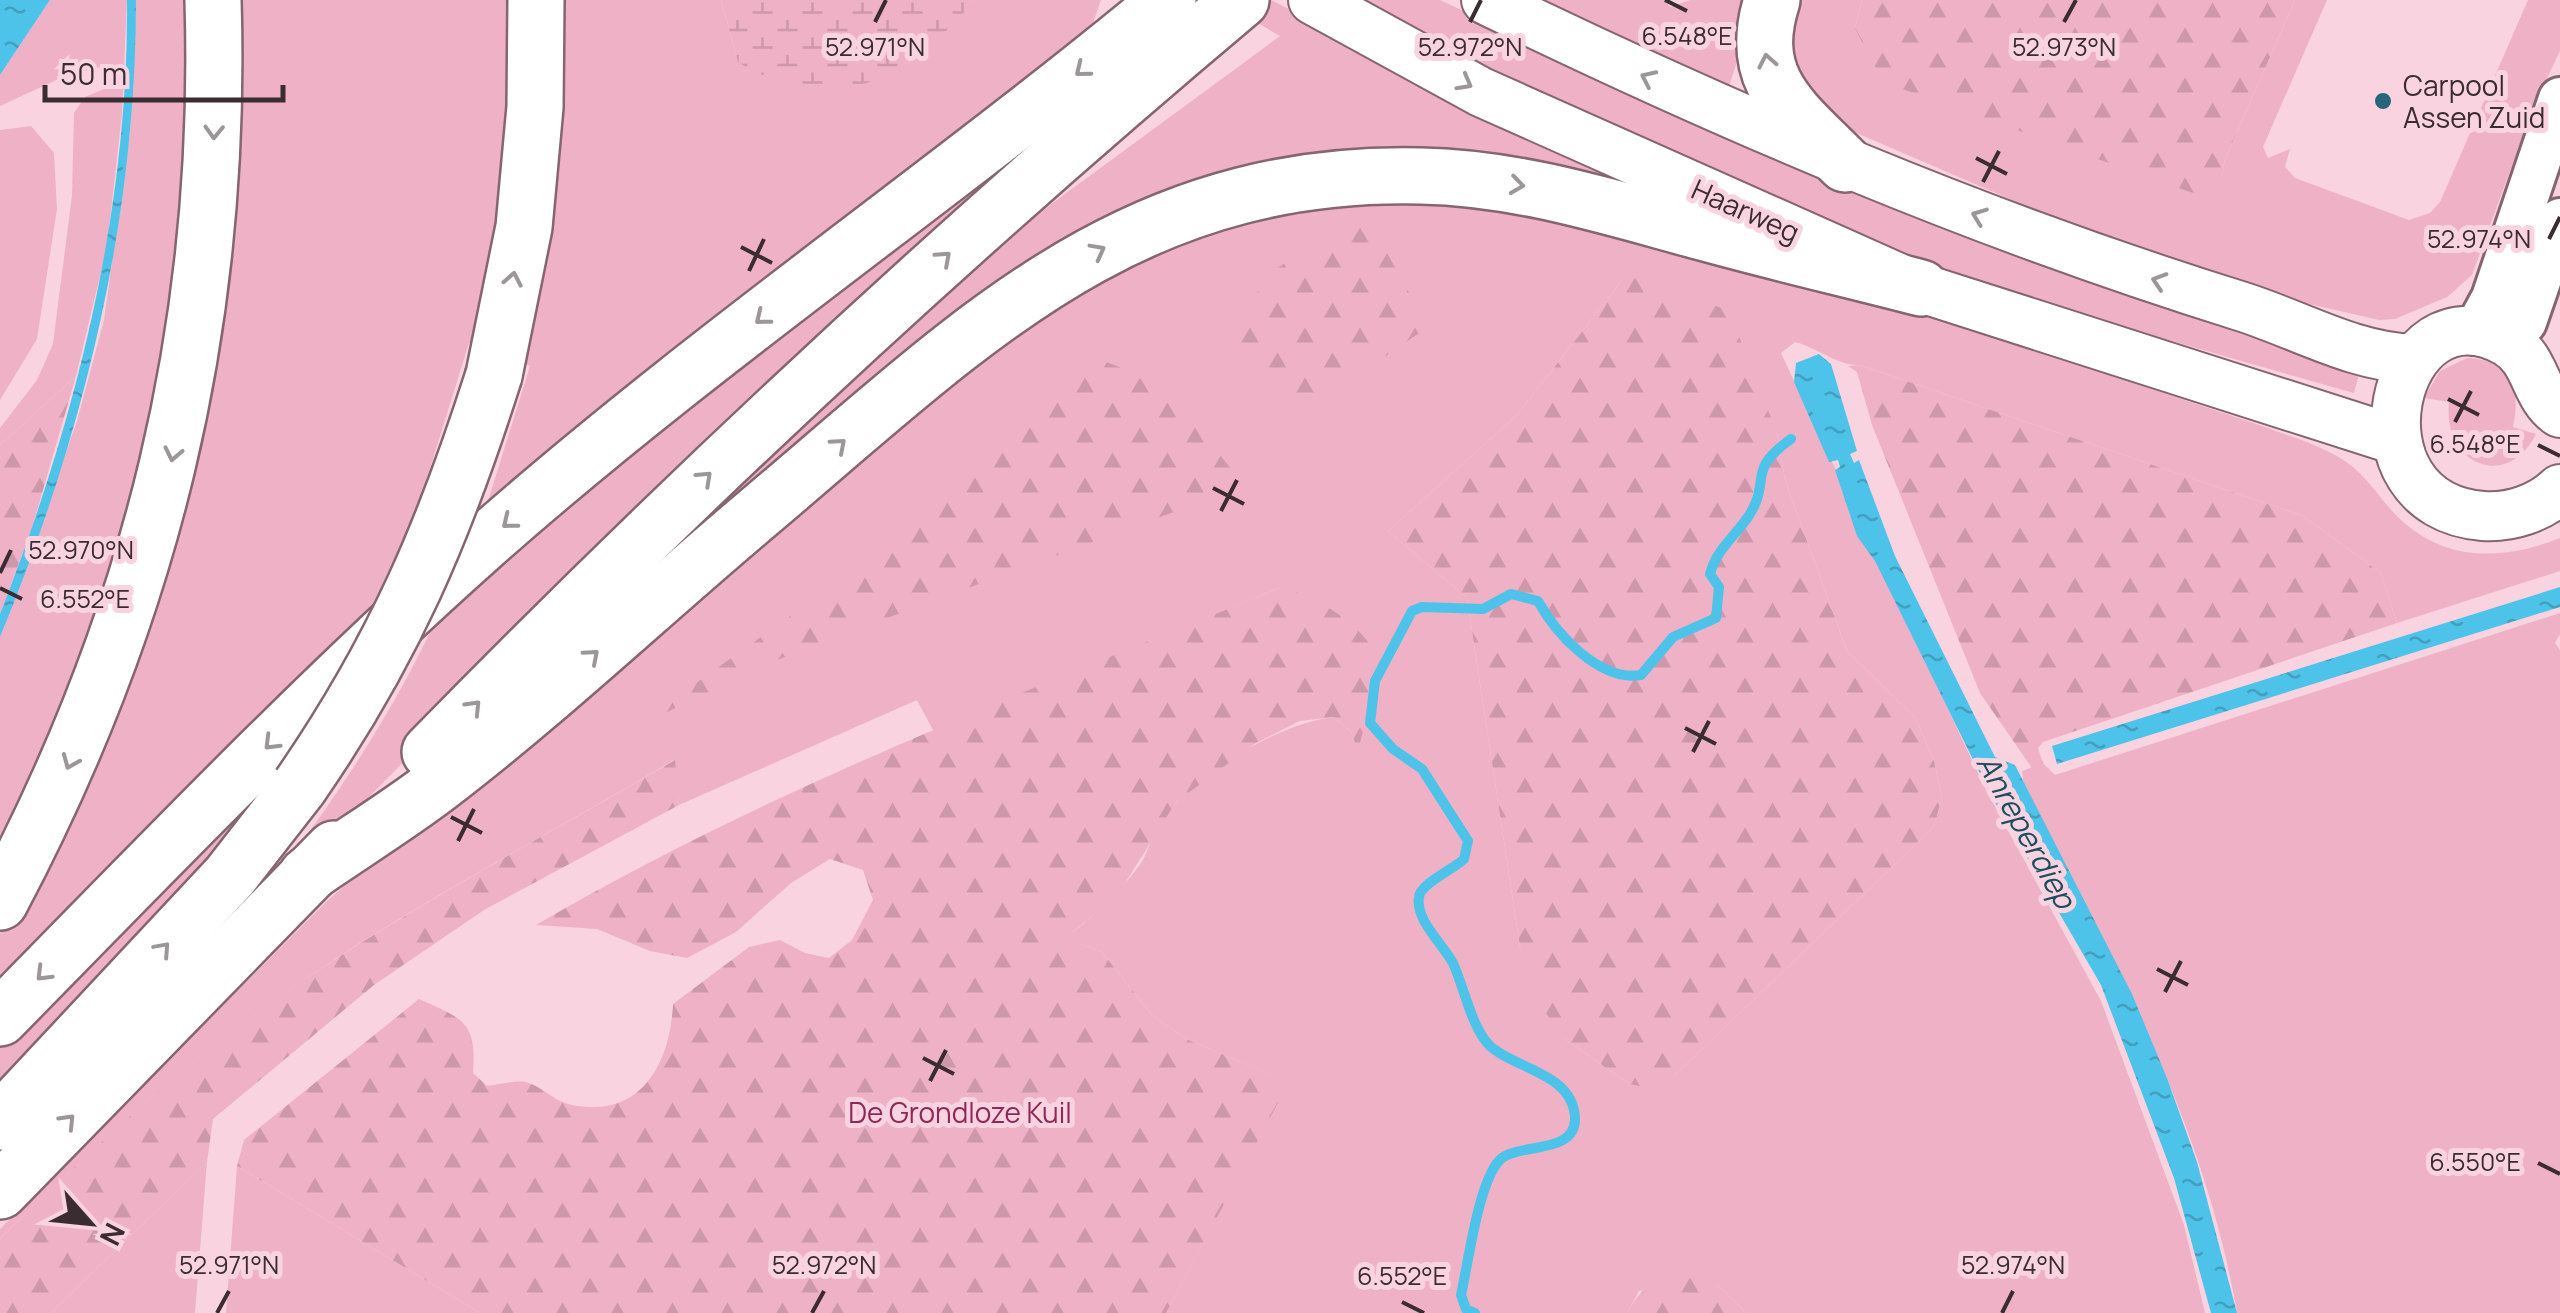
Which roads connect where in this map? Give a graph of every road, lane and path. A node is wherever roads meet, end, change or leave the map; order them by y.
1 (214, 0) edge
2 (536, 0) edge
3 (1312, 0) edge
4 (1486, 0) edge
5 (1772, 0) edge
6 (1192, 10) edge
7 (2553, 118) edge
8 (1845, 164) junction
9 (2560, 220) edge
10 (1921, 288) junction
11 (2248, 309) junction
12 (2485, 318) junction
13 (2414, 359) junction
14 (2560, 362) edge
15 (2560, 414) edge
16 (2390, 443) junction
17 (2560, 443) edge
18 (2556, 507) edge
19 (307, 875) junction
20 (0, 902) edge
21 (0, 1018) edge
22 (0, 1122) edge
23 (0, 1191) edge

1 -> 20 highway
22 -> 2 highway, bridge
3 -> 10 main road, Haarweg
8 -> 4 main road
8 -> 5 highway
19 -> 6 highway
6 -> 21 highway
7 - 12 street
11 -> 8 main road
9 - 12 street
10 - 16 main road, Haarweg
19 -> 10 highway
11 - 12 main road
11 - 13 main road
12 - 13 main road
12 - 14 main road
12 - 15 main road
13 - 16 main road
16 - 17 main road
16 - 18 main road
23 -> 19 highway

